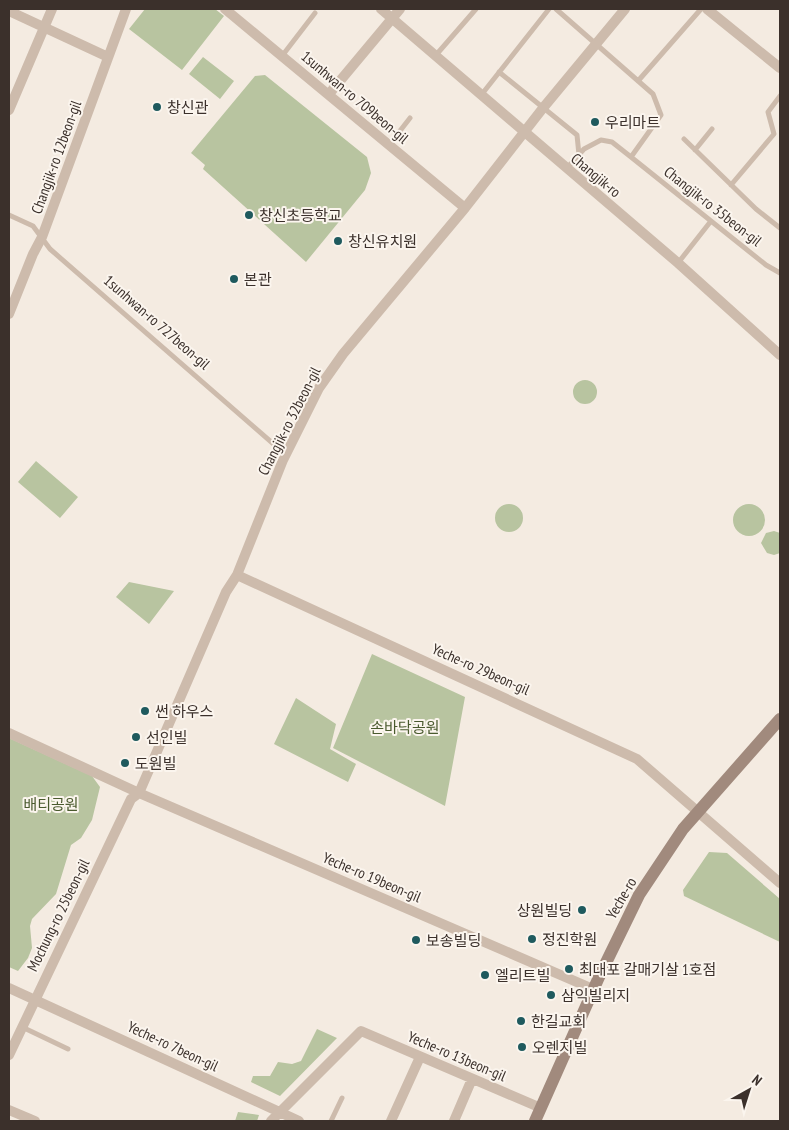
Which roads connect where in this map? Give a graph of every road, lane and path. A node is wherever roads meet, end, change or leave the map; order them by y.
1 (52, 9) edge
2 (126, 9) edge
3 (225, 9) edge
4 (381, 9) edge
5 (400, 9) edge
6 (476, 9) edge
7 (549, 9) edge
8 (556, 9) edge
9 (625, 9) edge
10 (700, 9) edge
11 (707, 9) edge
12 (9, 11) edge
13 (315, 13) dead end
14 (392, 18) junction
15 (43, 27) junction
16 (595, 43) junction
17 (436, 55) junction
18 (282, 56) junction
19 (108, 57) junction
20 (780, 68) edge
21 (499, 72) junction
22 (638, 81) junction
23 (328, 94) junction
24 (482, 94) junction
25 (780, 96) edge
26 (543, 108) junction
27 (9, 110) edge
28 (410, 118) dead end
29 (712, 129) dead end
30 (524, 132) junction
31 (684, 139) dead end
32 (389, 144) junction
33 (695, 150) junction
34 (578, 155) junction
35 (631, 157) junction
36 (566, 169) junction
37 (731, 185) junction
38 (465, 208) junction
39 (9, 215) edge
40 (711, 221) junction
41 (780, 228) edge
42 (42, 237) junction
43 (678, 264) junction
44 (780, 273) edge
45 (10, 309) edge
46 (780, 355) edge
47 (285, 454) junction
48 (237, 575) junction
49 (780, 719) edge
50 (9, 733) edge
51 (139, 792) junction
52 (699, 812) junction
53 (780, 883) edge
54 (9, 988) edge
55 (593, 989) junction
56 (34, 999) junction
57 (22, 1026) junction
58 (68, 1049) dead end
59 (9, 1055) edge
60 (420, 1057) junction
61 (472, 1079) junction
62 (342, 1098) dead end
63 (541, 1108) junction
64 (9, 1110) edge
65 (281, 1113) junction
66 (34, 1121) edge
67 (271, 1121) edge
68 (299, 1121) edge
69 (331, 1121) edge
70 (391, 1121) edge
71 (454, 1121) edge
72 (535, 1121) edge

1 - 15 street
2 - 19 street, Changjik-ro 12beon-gil
3 - 18 street, 1sunhwan-ro 709beon-gil
4 - 14 street, Changjik-ro
5 - 14 street
6 - 17 lane
7 - 21 lane
8 - 16 lane
9 - 16 street, Changjik-ro 32beon-gil
10 - 22 lane
11 - 20 street
12 - 15 street
13 - 18 lane
14 - 17 street, Changjik-ro
14 - 23 street
15 - 19 street
15 - 27 street
16 - 22 lane
16 - 26 street, Changjik-ro 32beon-gil
17 - 24 street, Changjik-ro
18 - 23 street, 1sunhwan-ro 709beon-gil
19 - 42 street, Changjik-ro 12beon-gil
21 - 24 lane
21 - 26 lane
22 - 35 lane
23 - 32 street, 1sunhwan-ro 709beon-gil
24 - 30 street, Changjik-ro
25 - 37 lane
26 - 30 street, Changjik-ro 32beon-gil
26 - 34 lane
28 - 32 lane
29 - 33 lane
30 - 36 street, Changjik-ro
30 - 38 street, Changjik-ro 32beon-gil
31 - 33 lane, Changjik-ro 35beon-gil
32 - 38 street, 1sunhwan-ro 709beon-gil
33 - 37 lane, Changjik-ro 35beon-gil
34 - 35 lane, Changjik-ro 35beon-gil
34 - 36 lane, Changjik-ro 35beon-gil
35 - 40 lane, Changjik-ro 35beon-gil
36 - 43 street, Changjik-ro
37 - 41 lane, Changjik-ro 35beon-gil
38 - 47 street, Changjik-ro 32beon-gil
39 - 42 lane, 1sunhwan-ro 727beon-gil
40 - 43 lane
40 - 44 lane, Changjik-ro 35beon-gil
42 - 45 street, Changjik-ro 12beon-gil
42 - 47 lane, 1sunhwan-ro 727beon-gil
43 - 46 street, Changjik-ro
47 - 48 street, Changjik-ro 32beon-gil
48 - 51 street, Changjik-ro 32beon-gil
48 - 52 street, Yeche-ro 29beon-gil
49 - 52 street, Yeche-ro
50 - 51 street, Yeche-ro 19beon-gil
51 - 55 street, Yeche-ro 19beon-gil
51 - 56 street, Mochung-ro 25beon-gil
52 - 53 street, Yeche-ro 29beon-gil
52 - 55 street, Yeche-ro
54 - 56 street, Yeche-ro 7beon-gil
55 - 63 street, Yeche-ro
56 - 57 street, Mochung-ro 25beon-gil
56 - 65 street, Yeche-ro 7beon-gil
57 - 58 lane
57 - 59 street, Mochung-ro 25beon-gil
60 - 61 street, Yeche-ro 13beon-gil
60 - 65 street, Yeche-ro 13beon-gil
60 - 70 street
61 - 63 street, Yeche-ro 13beon-gil
61 - 71 street
62 - 69 lane
63 - 72 street, Yeche-ro
64 - 66 street
65 - 67 street
65 - 68 street, Yeche-ro 7beon-gil

